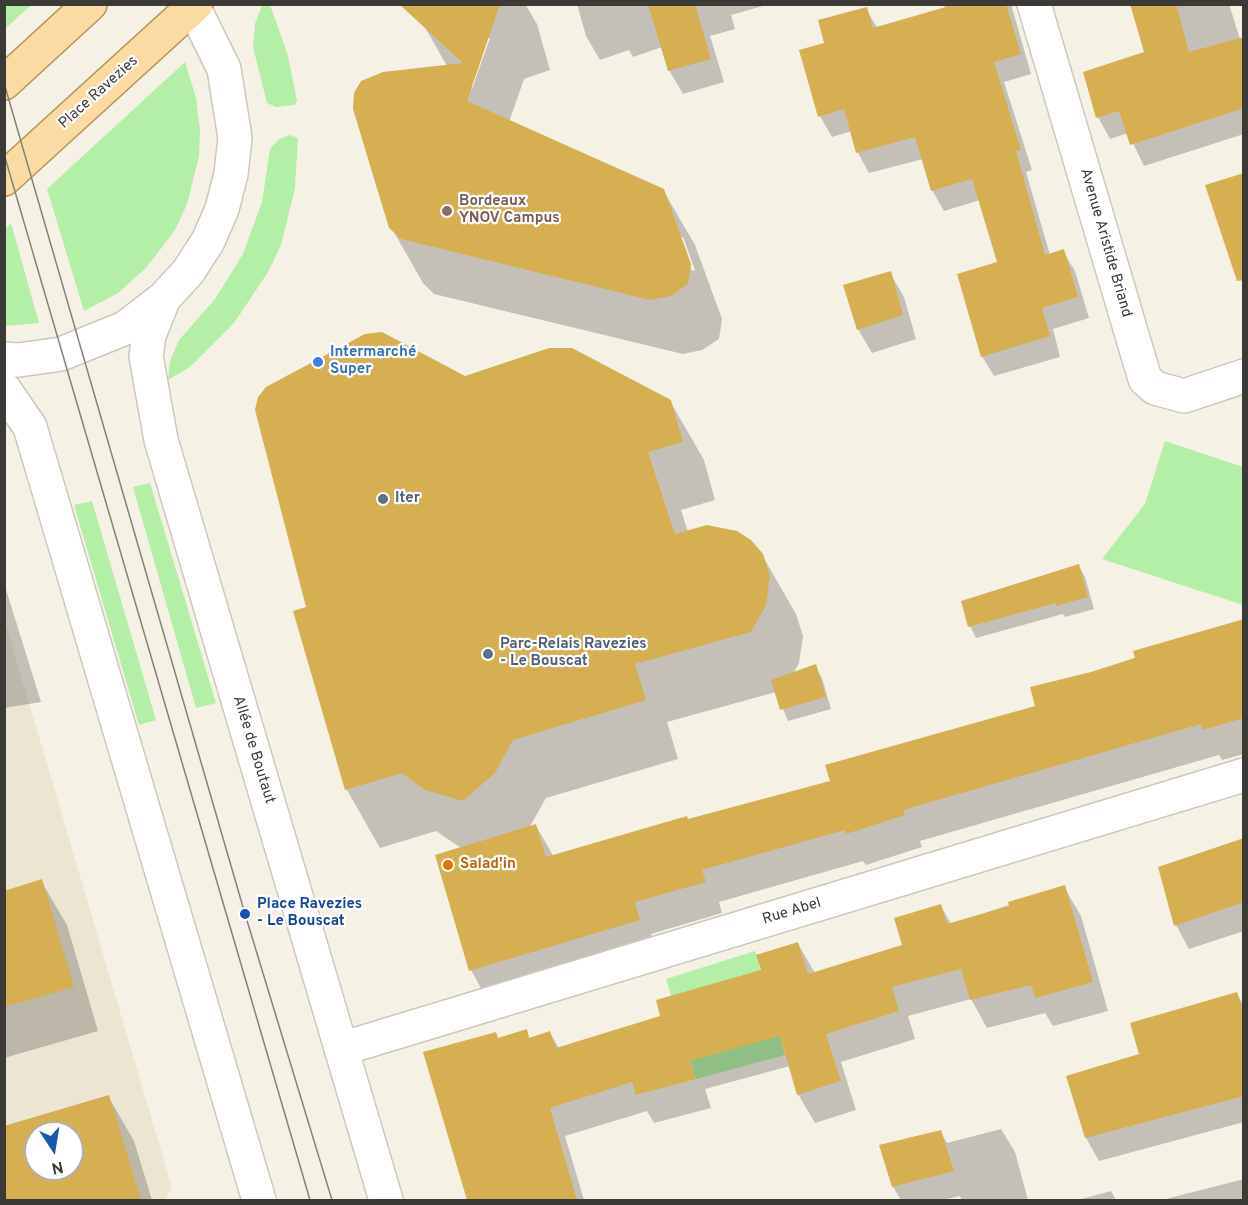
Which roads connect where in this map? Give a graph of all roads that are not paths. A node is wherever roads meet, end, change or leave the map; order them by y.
1 (90, 4) edge
2 (1034, 4) edge
3 (194, 5) edge
4 (4, 83) edge
5 (4, 179) edge
6 (164, 298) junction
7 (4, 359) edge
8 (1244, 376) edge
9 (4, 389) edge
10 (1244, 775) edge
11 (341, 1049) junction
12 (380, 1199) edge
13 (260, 1200) edge

1 - 4 main road
2 - 8 main road, Avenue Aristide Briand
3 - 5 main road, Place Ravezies
3 - 6 main road, Place Ravezies
6 - 7 main road, Place Ravezies
6 - 11 main road, Allée de Boutaut
9 - 13 main road
10 - 11 main road, Rue Abel
11 - 12 main road, Allée de Boutaut

